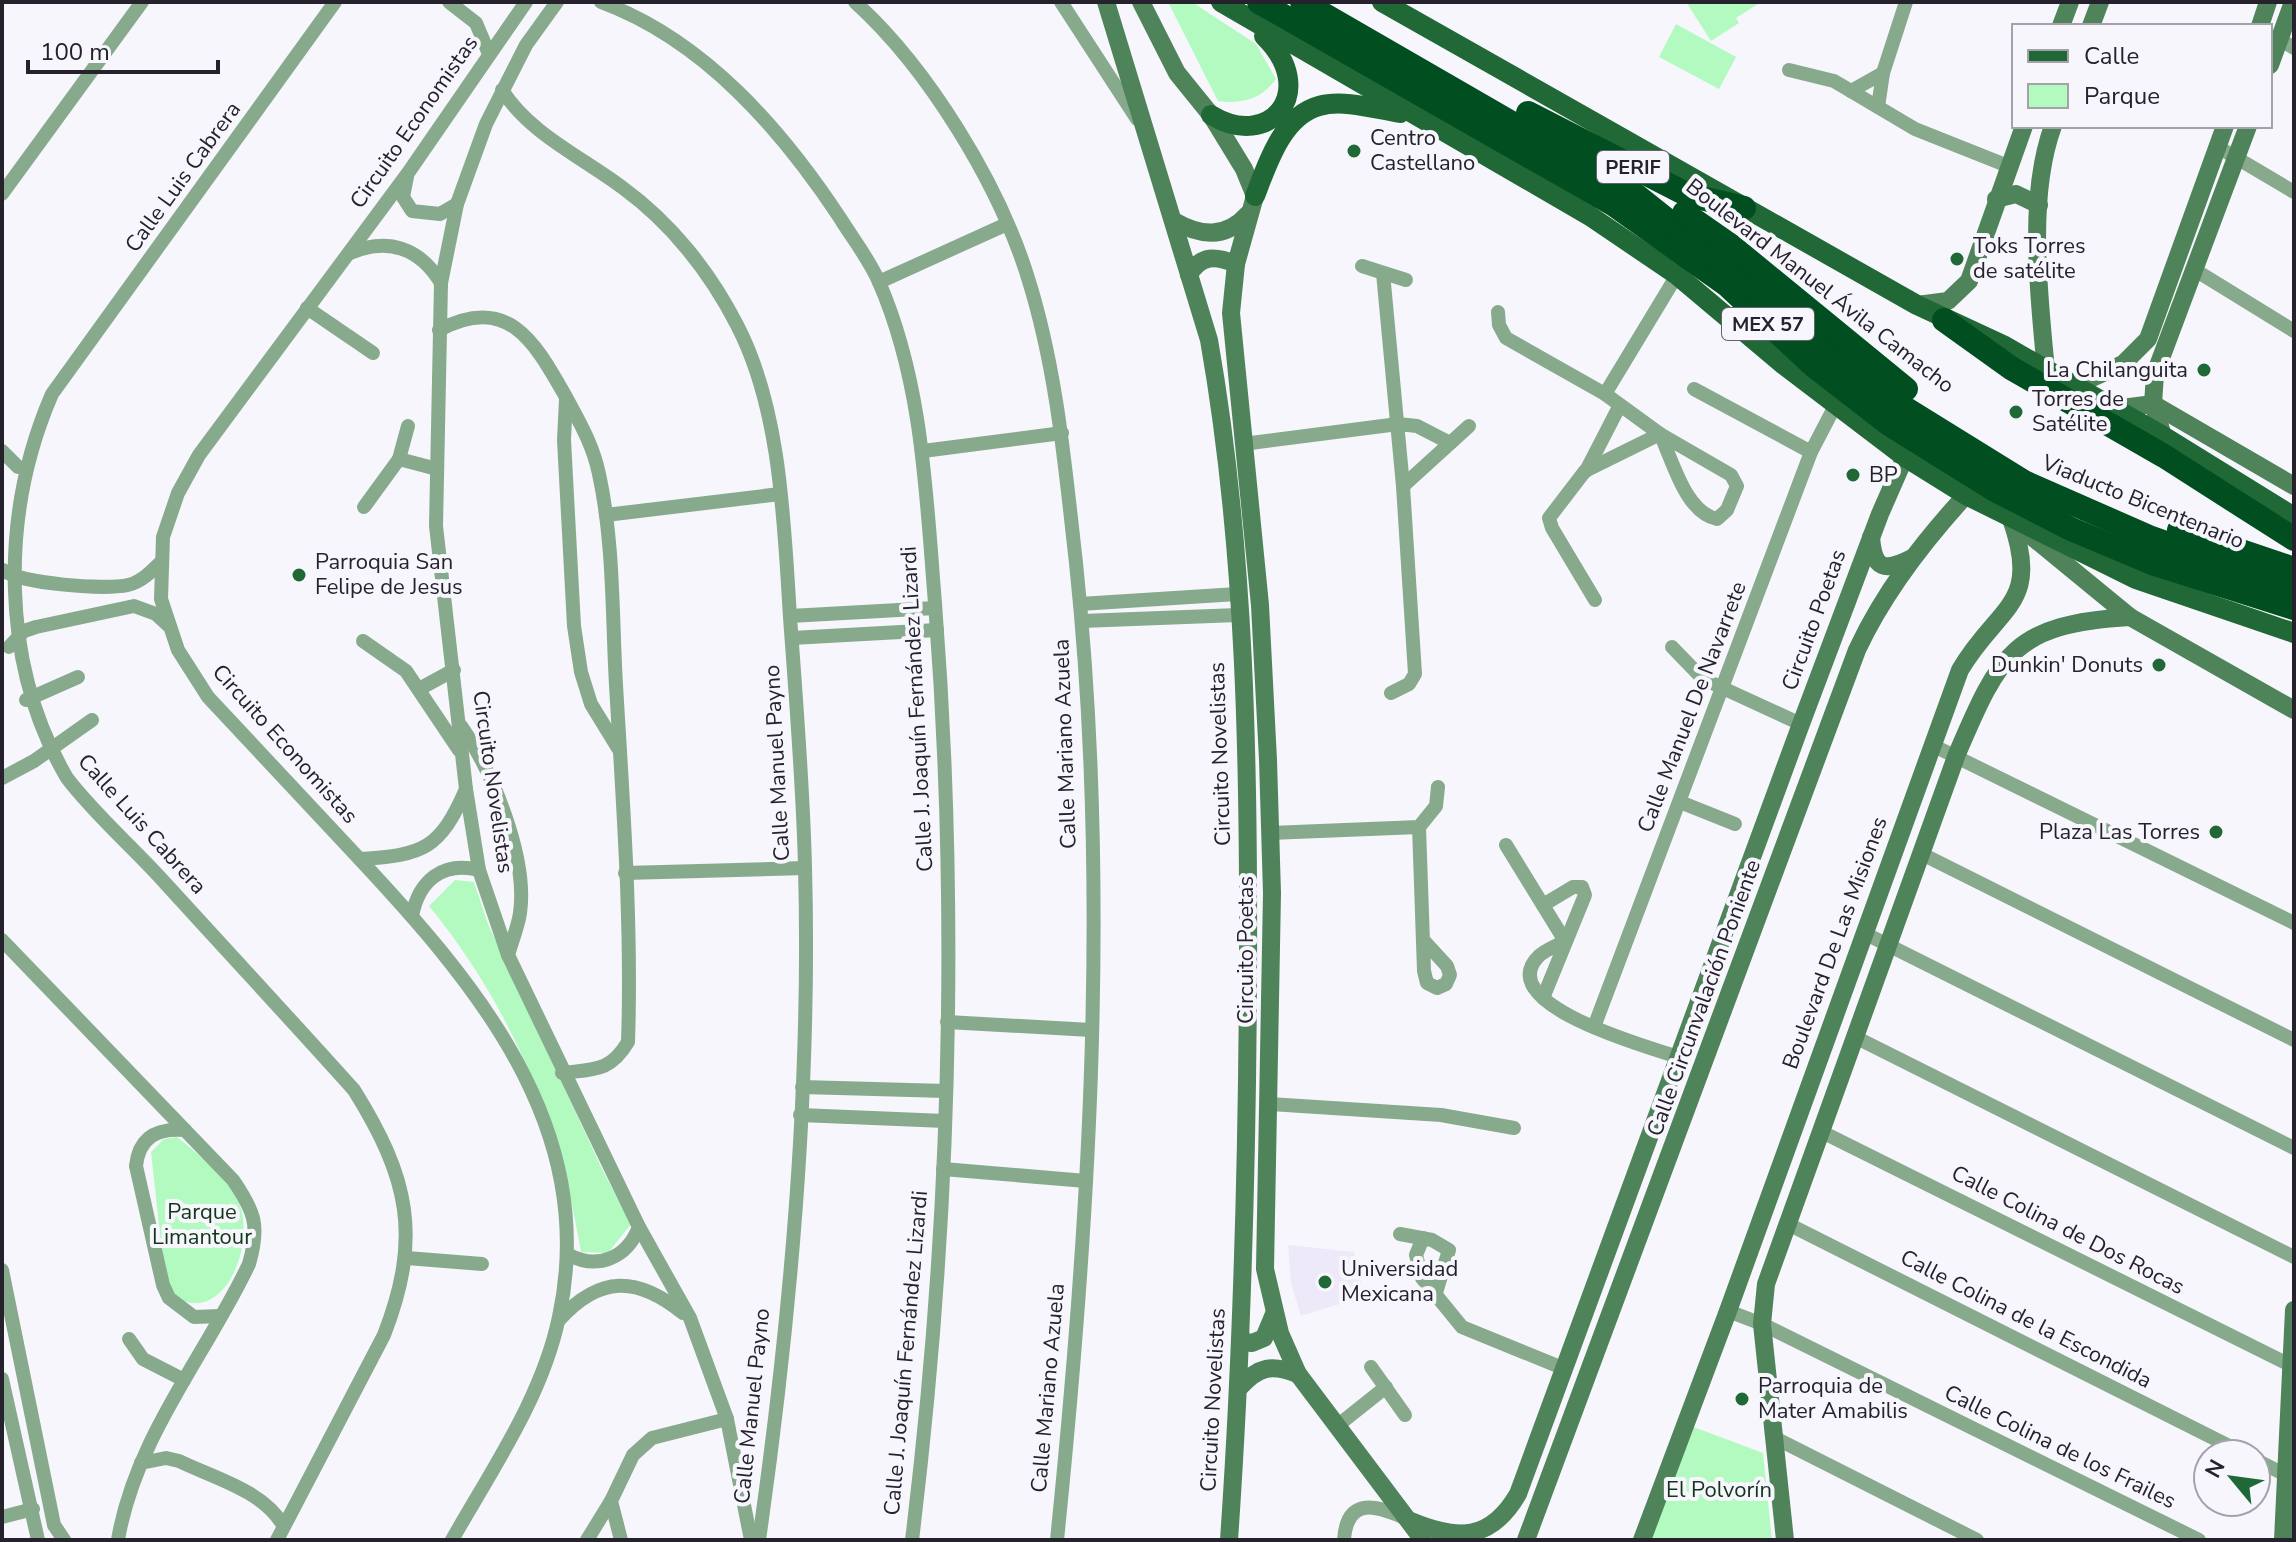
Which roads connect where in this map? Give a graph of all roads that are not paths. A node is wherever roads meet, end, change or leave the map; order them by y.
1 (142, 2) edge
2 (335, 2) edge
3 (449, 2) edge
4 (526, 2) edge
5 (557, 2) edge
6 (601, 2) edge
7 (855, 2) edge
8 (1061, 2) edge
9 (1106, 2) edge
10 (1141, 2) edge
11 (1221, 2) edge
12 (1302, 2) edge
13 (1335, 2) edge
14 (1906, 2) edge
15 (2070, 2) edge
16 (2100, 2) edge
17 (2268, 2) edge
18 (2293, 2) edge
19 (1385, 3) edge
20 (1253, 10) edge
21 (2062, 24) edge
22 (2092, 24) edge
23 (2261, 24) edge
24 (2287, 43) edge
25 (489, 54) junction
26 (2272, 62) edge
27 (1789, 70) dead end
28 (1883, 73) junction
29 (502, 90) junction
30 (1851, 91) junction
31 (1878, 107) junction
32 (1526, 112) junction
33 (1409, 114) junction
34 (1211, 115) junction
35 (2052, 128) edge
36 (2224, 128) edge
37 (2247, 128) edge
38 (1144, 130) junction
39 (2021, 133) edge
40 (2046, 146) junction
41 (2218, 147) junction
42 (2236, 158) junction
43 (2008, 166) junction
44 (408, 173) junction
45 (5, 187) edge
46 (2294, 192) edge
47 (1996, 199) junction
48 (457, 204) junction
49 (1251, 205) junction
50 (2039, 205) junction
51 (1744, 208) junction
52 (1174, 221) junction
53 (1007, 224) junction
54 (347, 254) junction
55 (1236, 264) junction
56 (1362, 266) dead end
57 (2195, 270) junction
58 (1383, 273) junction
59 (1189, 275) junction
60 (1677, 275) junction
61 (1406, 280) dead end
62 (879, 282) junction
63 (441, 283) junction
64 (1917, 305) junction
65 (307, 308) junction
66 (1498, 312) dead end
67 (1944, 320) junction
68 (439, 330) junction
69 (2294, 331) edge
70 (373, 353) dead end
71 (2046, 370) junction
72 (2074, 386) junction
73 (1694, 389) dead end
74 (1605, 394) junction
75 (566, 398) junction
76 (1836, 404) junction
77 (2153, 404) junction
78 (1620, 405) junction
79 (2114, 409) junction
80 (1398, 424) junction
81 (408, 426) dead end
82 (1469, 426) dead end
83 (1062, 433) junction
84 (1660, 434) junction
85 (2163, 436) junction
86 (1450, 443) junction
87 (1243, 444) junction
88 (2, 451) edge
89 (923, 451) junction
90 (1811, 452) junction
91 (1905, 457) junction
92 (399, 459) junction
93 (18, 467) junction
94 (437, 469) junction
95 (1585, 471) junction
96 (1403, 486) junction
97 (2294, 486) edge
98 (780, 494) junction
99 (1966, 495) junction
100 (364, 507) dead end
101 (606, 515) junction
102 (2294, 517) edge
103 (2011, 519) junction
104 (1871, 537) junction
105 (2294, 539) edge
106 (1913, 557) junction
107 (160, 563) junction
108 (2294, 569) edge
109 (3, 570) edge
110 (2294, 588) edge
111 (1237, 594) junction
112 (1595, 600) dead end
113 (1080, 604) junction
114 (935, 608) junction
115 (2294, 608) edge
116 (1238, 615) junction
117 (790, 616) junction
118 (2130, 617) junction
119 (1082, 621) junction
120 (168, 626) junction
121 (937, 630) junction
122 (2294, 633) edge
123 (1986, 635) junction
124 (792, 638) junction
125 (363, 641) dead end
126 (9, 647) junction
127 (1672, 647) dead end
128 (2009, 653) junction
129 (454, 670) junction
130 (78, 677) dead end
131 (421, 688) junction
132 (1722, 689) junction
133 (1391, 693) dead end
134 (26, 700) junction
135 (2294, 710) edge
136 (92, 720) dead end
137 (1801, 724) junction
138 (460, 725) junction
139 (1932, 745) junction
140 (48, 749) junction
141 (620, 752) junction
142 (462, 754) junction
143 (1957, 754) junction
144 (2, 778) edge
145 (1438, 787) dead end
146 (466, 789) junction
147 (1680, 802) junction
148 (1424, 822) junction
149 (1735, 824) dead end
150 (1270, 833) junction
151 (1506, 845) dead end
152 (1922, 854) junction
153 (360, 859) junction
154 (805, 868) junction
155 (479, 870) junction
156 (625, 873) junction
157 (1543, 905) junction
158 (412, 916) junction
159 (2294, 923) edge
160 (1864, 933) junction
161 (2, 940) edge
162 (1565, 941) junction
163 (1425, 942) junction
164 (1887, 944) junction
165 (508, 955) junction
166 (1543, 998) junction
167 (1697, 1006) junction
168 (1724, 1015) junction
169 (947, 1022) junction
170 (1594, 1027) junction
171 (1091, 1030) junction
172 (1855, 1037) junction
173 (2294, 1040) edge
174 (1678, 1057) junction
175 (562, 1073) junction
176 (802, 1087) junction
177 (946, 1091) junction
178 (1269, 1104) junction
179 (800, 1115) junction
180 (945, 1121) junction
181 (1514, 1128) dead end
182 (185, 1130) junction
183 (1822, 1132) junction
184 (2294, 1148) edge
185 (943, 1169) junction
186 (1086, 1181) junction
187 (1788, 1224) junction
188 (639, 1227) junction
189 (1400, 1234) dead end
190 (1423, 1238) junction
191 (569, 1255) junction
192 (2294, 1257) edge
193 (407, 1258) junction
194 (482, 1264) dead end
195 (2, 1270) edge
196 (1435, 1296) junction
197 (2294, 1310) edge
198 (1728, 1311) junction
199 (1274, 1314) junction
200 (220, 1316) junction
201 (690, 1318) junction
202 (558, 1320) junction
203 (1762, 1324) junction
204 (129, 1339) dead end
205 (1240, 1341) junction
206 (1371, 1367) dead end
207 (2293, 1367) edge
208 (1565, 1369) junction
209 (1298, 1374) junction
210 (2, 1379) edge
211 (184, 1380) junction
212 (1240, 1387) junction
213 (1386, 1387) junction
214 (1405, 1415) dead end
215 (727, 1419) junction
216 (1337, 1426) junction
217 (1775, 1438) junction
218 (2213, 1438) edge
219 (141, 1463) junction
220 (2272, 1468) edge
221 (2286, 1475) junction
222 (611, 1501) junction
223 (33, 1509) junction
224 (2, 1517) edge
225 (1499, 1517) junction
226 (1411, 1521) junction
227 (280, 1533) edge
228 (1477, 1536) edge
229 (38, 1540) edge
230 (64, 1540) edge
231 (118, 1540) edge
232 (452, 1540) edge
233 (587, 1540) edge
234 (621, 1540) edge
235 (751, 1540) edge
236 (759, 1540) edge
237 (912, 1540) edge
238 (1057, 1540) edge
239 (1229, 1540) edge
240 (1344, 1540) edge
241 (1423, 1540) edge
242 (1526, 1540) edge
243 (1642, 1540) edge
244 (1785, 1540) edge
245 (1977, 1540) edge
246 (2199, 1540) edge
247 (2283, 1540) edge

1 - 45 street
2 - 93 street, Calle Luis Cabrera
3 - 25 street
4 - 25 street, Circuito Economistas
5 - 29 street, Circuito Novelistas
6 - 62 street, Calle J. Joaquín Fernández Lizardi
7 - 53 street, Calle Mariano Azuela
8 - 38 street, Circuito Novelistas
9 - 38 main road
10 - 34 main road
11 - 20 main road
12 - 110 highway, Viaducto Bicentenario
13 - 32 highway, Boulevard Manuel Ávila Camacho / MEX 57
14 - 28 street
15 - 21 main road
16 - 22 main road
17 - 23 main road
18 - 24 main road
19 - 51 main road, Boulevard Manuel Ávila Camacho
20 - 33 main road
20 - 34 main road
20 - 115 highway, MEX 57
24 - 26 main road
25 - 44 street, Circuito Economistas
27 - 30 street
28 - 30 street
28 - 31 street
29 - 48 street, Circuito Novelistas
29 - 98 street, Calle Manuel Payno
30 - 31 street
31 - 43 street
32 - 51 highway, PERIF
32 - 108 highway, Boulevard Manuel Ávila Camacho / MEX 57
33 - 49 main road
33 - 60 main road
34 - 49 main road
35 - 40 main road
36 - 41 main road
37 - 42 main road
38 - 52 main road, Circuito Novelistas
39 - 40 main road
39 - 43 main road
40 - 50 main road
41 - 42 street
41 - 72 main road
42 - 46 street
42 - 57 main road
43 - 47 main road
44 - 48 street
44 - 54 street, Circuito Economistas
47 - 50 main road
47 - 64 main road
48 - 63 street, Circuito Novelistas
49 - 52 main road
49 - 55 main road, Circuito Poetas
50 - 71 main road
51 - 64 main road, Boulevard Manuel Ávila Camacho
52 - 59 main road, Circuito Novelistas
53 - 62 street
53 - 83 street, Calle Mariano Azuela
54 - 63 street
54 - 65 street, Circuito Economistas
55 - 59 main road
55 - 87 main road, Circuito Poetas
56 - 58 street
57 - 69 street
57 - 77 main road
58 - 61 street
58 - 80 street
59 - 111 main road, Circuito Novelistas
60 - 74 street
60 - 76 main road
62 - 89 street, Calle J. Joaquín Fernández Lizardi
63 - 68 street, Circuito Novelistas
64 - 67 main road, Boulevard Manuel Ávila Camacho
65 - 70 street
65 - 107 street, Circuito Economistas
66 - 74 street
67 - 71 main road, Boulevard Manuel Ávila Camacho
67 - 105 highway
68 - 75 street
68 - 94 street, Circuito Novelistas
71 - 72 main road, Boulevard Manuel Ávila Camacho
72 - 79 main road, Boulevard Manuel Ávila Camacho
73 - 90 street
74 - 78 street
75 - 101 street
75 - 141 street
76 - 90 street, Calle Manuel De Navarrete
76 - 91 main road
77 - 79 main road
77 - 85 main road
77 - 97 main road
78 - 84 street
78 - 95 street
79 - 85 main road, Boulevard Manuel Ávila Camacho
80 - 86 street
80 - 87 street
80 - 96 street
81 - 92 street
82 - 86 street
83 - 89 street
83 - 113 street, Calle Mariano Azuela
84 - 84 street
84 - 95 street
85 - 102 main road, Boulevard Manuel Ávila Camacho
86 - 96 street
87 - 150 main road, Circuito Poetas
88 - 93 street
89 - 114 street, Calle J. Joaquín Fernández Lizardi
90 - 132 street, Calle Manuel De Navarrete
91 - 99 main road
91 - 104 main road, Circuito Poetas
92 - 94 street
92 - 100 street
93 - 109 street, Calle Luis Cabrera
94 - 129 street, Circuito Novelistas
95 - 112 street
96 - 133 street
98 - 101 street
98 - 117 street, Calle Manuel Payno
99 - 103 main road
99 - 106 main road, Calle Circunvalación Poniente
101 - 141 street
103 - 118 main road
103 - 122 main road
103 - 123 main road, Boulevard De Las Misiones
104 - 106 main road
104 - 137 main road, Circuito Poetas
106 - 168 main road, Calle Circunvalación Poniente
107 - 109 street
107 - 120 street, Circuito Economistas
109 - 126 street, Calle Luis Cabrera
111 - 113 street
111 - 116 main road, Circuito Novelistas
113 - 119 street, Calle Mariano Azuela
114 - 117 street
114 - 121 street, Calle J. Joaquín Fernández Lizardi
116 - 119 street
116 - 205 main road, Circuito Novelistas
117 - 124 street, Calle Manuel Payno
118 - 128 main road
118 - 135 main road
119 - 171 street, Calle Mariano Azuela
120 - 126 street
120 - 153 street, Circuito Economistas
121 - 124 street
121 - 169 street, Calle J. Joaquín Fernández Lizardi
123 - 128 main road
123 - 139 main road, Boulevard De Las Misiones
124 - 154 street, Calle Manuel Payno
125 - 131 street
126 - 134 street, Calle Luis Cabrera
127 - 132 street
128 - 143 main road
129 - 131 street
129 - 138 street, Circuito Novelistas
130 - 134 street
131 - 142 street
132 - 137 street
132 - 147 street, Calle Manuel De Navarrete
134 - 140 street, Calle Luis Cabrera
136 - 140 street
137 - 167 main road, Circuito Poetas
138 - 142 street, Circuito Novelistas
138 - 165 street
139 - 143 street
139 - 160 main road, Boulevard De Las Misiones
140 - 144 street
140 - 193 street, Calle Luis Cabrera
141 - 156 street
142 - 146 street, Circuito Novelistas
143 - 152 main road
143 - 159 street
145 - 148 street
146 - 153 street
146 - 155 street, Circuito Novelistas
147 - 149 street
147 - 170 street, Calle Manuel De Navarrete
148 - 150 street
148 - 163 street
150 - 178 main road, Circuito Poetas
151 - 157 street
152 - 164 main road
152 - 173 street
153 - 158 street, Circuito Economistas
154 - 156 street
154 - 176 street, Calle Manuel Payno
155 - 158 street
155 - 165 street, Circuito Novelistas
156 - 175 street
157 - 162 street
157 - 162 street
158 - 191 street, Circuito Economistas
160 - 164 street
160 - 198 main road, Boulevard De Las Misiones
161 - 182 street
162 - 166 street
162 - 166 street
163 - 163 street
164 - 172 main road
164 - 184 street
165 - 175 street, Circuito Novelistas
166 - 170 street
167 - 168 main road
167 - 174 main road, Circuito Poetas
168 - 242 main road, Calle Circunvalación Poniente
169 - 171 street
169 - 177 street, Calle J. Joaquín Fernández Lizardi
170 - 174 street
171 - 186 street, Calle Mariano Azuela
172 - 183 main road
172 - 192 street
174 - 208 main road, Circuito Poetas
175 - 188 street, Circuito Novelistas
176 - 177 street
176 - 179 street, Calle Manuel Payno
177 - 180 street, Calle J. Joaquín Fernández Lizardi
178 - 181 street
178 - 199 main road, Circuito Poetas
179 - 180 street
179 - 236 street, Calle Manuel Payno
180 - 185 street, Calle J. Joaquín Fernández Lizardi
182 - 200 street
182 - 200 street
183 - 187 main road
183 - 207 street, Calle Colina de Dos Rocas
185 - 186 street
185 - 237 street, Calle J. Joaquín Fernández Lizardi
186 - 238 street, Calle Mariano Azuela
187 - 203 main road
187 - 218 street, Calle Colina de la Escondida
188 - 191 street
188 - 201 street, Circuito Novelistas
189 - 190 street
190 - 196 street
190 - 196 street
191 - 202 street, Circuito Economistas
193 - 194 street
193 - 227 street, Calle Luis Cabrera
195 - 230 street
196 - 208 street
197 - 207 main road
198 - 203 street, Calle Colina de los Frailes
198 - 243 main road, Boulevard De Las Misiones
199 - 205 main road
199 - 209 main road, Circuito Poetas
200 - 211 street
201 - 202 street
201 - 215 street, Circuito Novelistas
202 - 232 street, Circuito Economistas
203 - 217 main road
203 - 246 street, Calle Colina de los Frailes
204 - 211 street
205 - 212 main road, Circuito Novelistas
206 - 213 street
207 - 221 main road
208 - 225 main road, Circuito Poetas
209 - 212 main road
209 - 216 main road, Circuito Poetas
210 - 223 street
211 - 219 street
212 - 239 main road, Circuito Novelistas
213 - 214 street
213 - 216 street
215 - 222 street
215 - 235 street, Circuito Novelistas
216 - 226 main road, Circuito Poetas
217 - 244 main road
217 - 245 street
219 - 227 street
219 - 231 street
220 - 221 street
221 - 247 main road
222 - 233 street
222 - 234 street
223 - 224 street
223 - 229 street
225 - 228 main road, Circuito Poetas
225 - 242 main road
226 - 228 main road, Circuito Poetas
226 - 240 street
226 - 241 main road, Circuito Poetas

